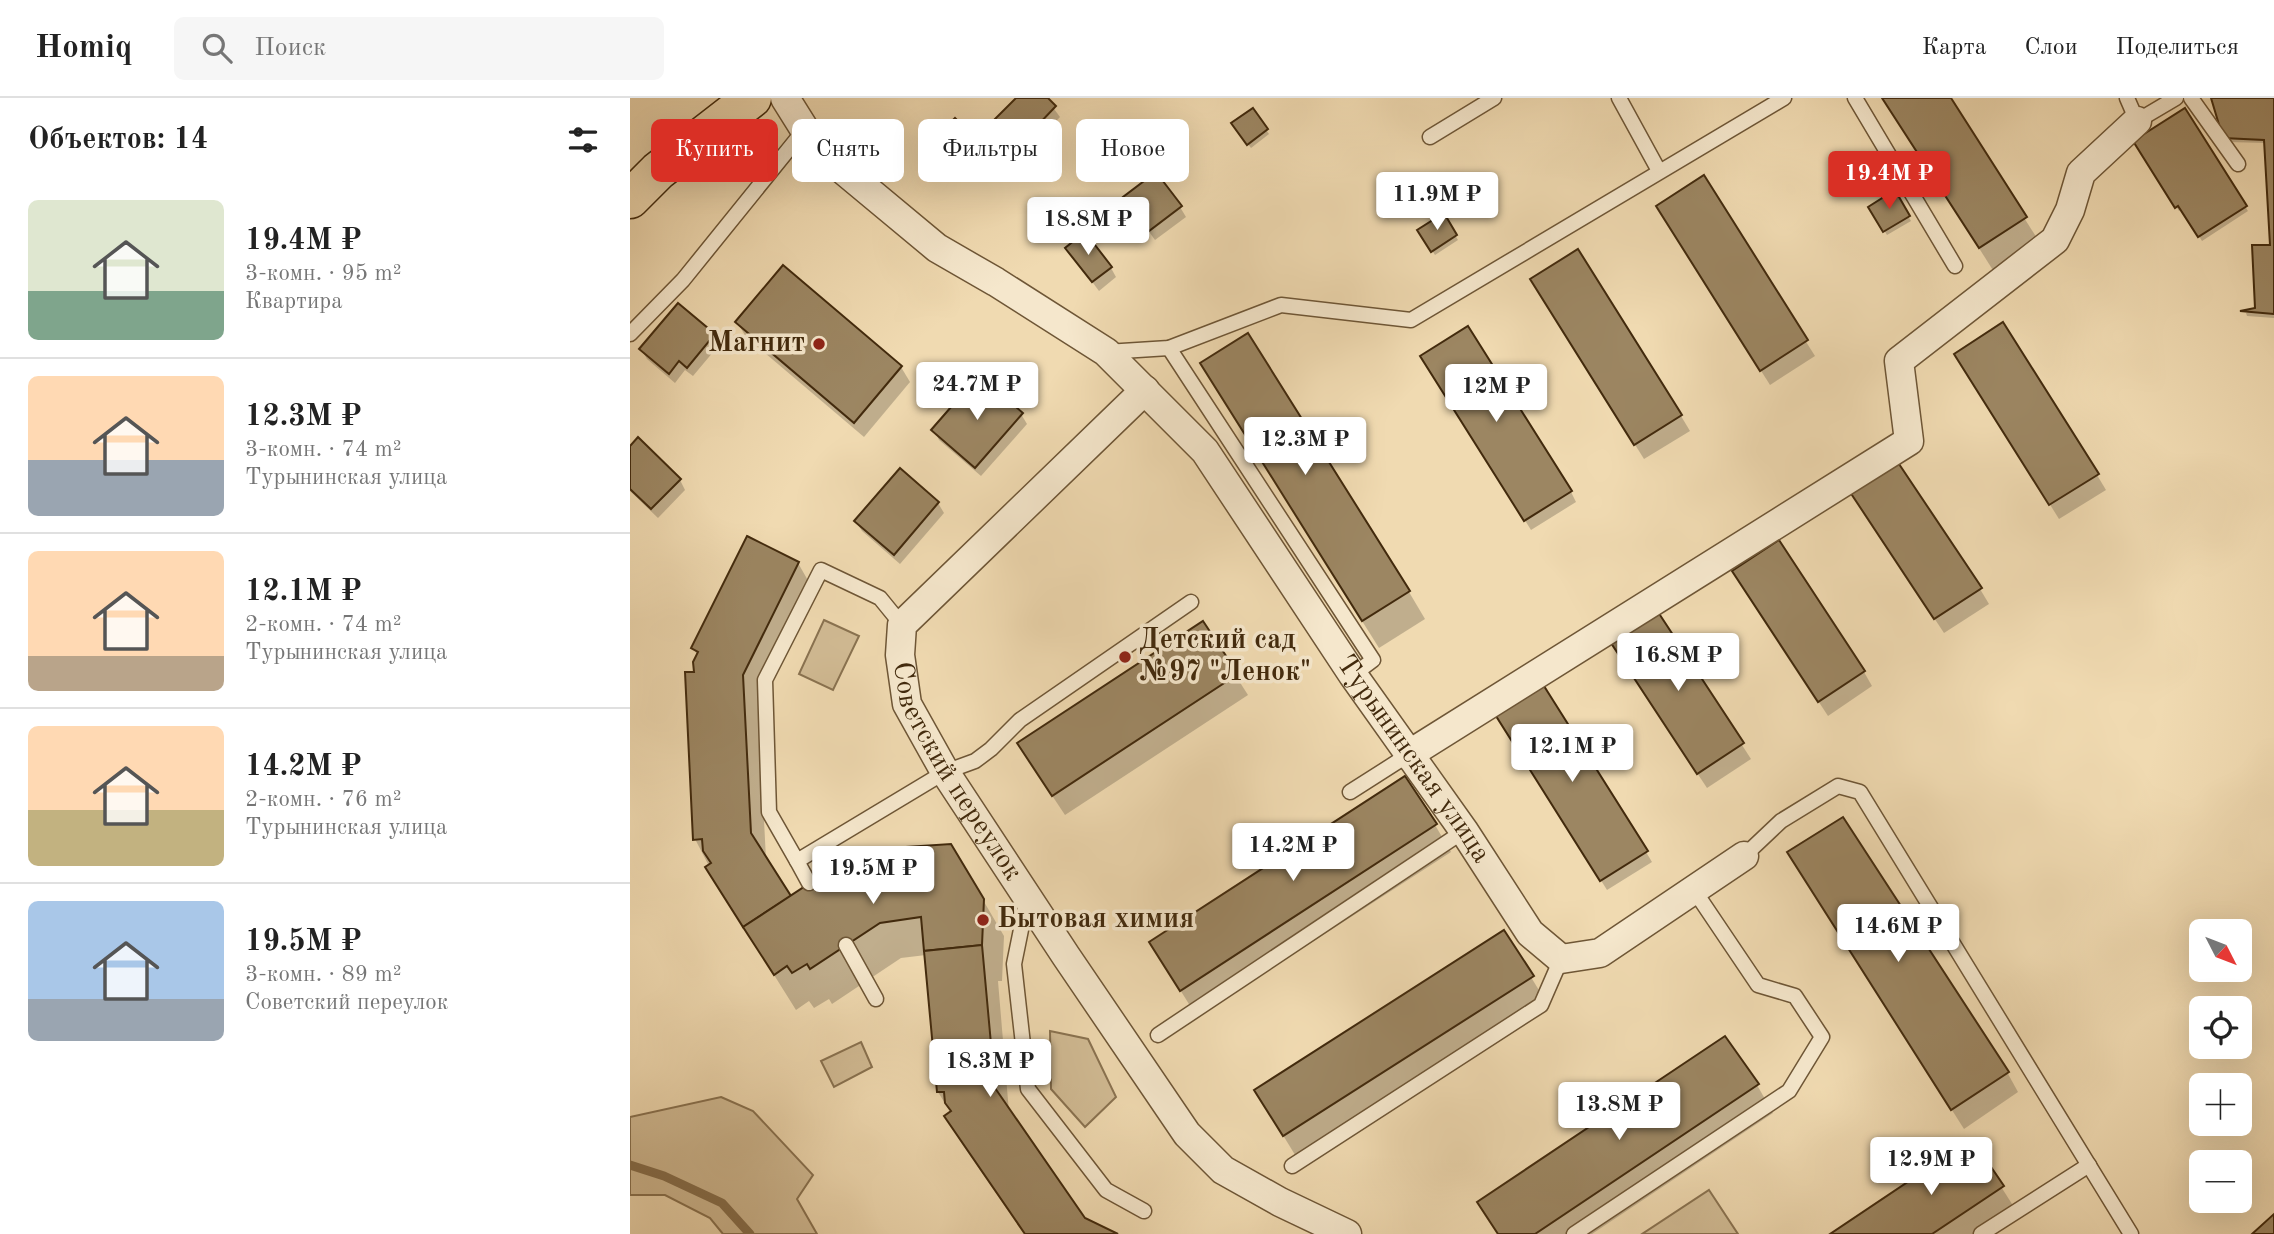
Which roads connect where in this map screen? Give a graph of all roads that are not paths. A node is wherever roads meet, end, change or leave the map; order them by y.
1 (752, 98) edge
2 (785, 98) edge
3 (1494, 98) edge
4 (1619, 98) edge
5 (1784, 98) edge
6 (1856, 98) edge
7 (2176, 98) edge
8 (2191, 98) edge
9 (2132, 109) edge
10 (799, 119) edge
11 (1430, 137) dead end
12 (792, 145) edge
13 (2238, 164) dead end
14 (1659, 171) junction
15 (858, 182) edge
16 (630, 198) edge
17 (1955, 266) dead end
18 (630, 334) edge
19 (1169, 348) junction
20 (1106, 352) junction
21 (1145, 390) junction
22 (1191, 601) dead end
23 (902, 625) junction
24 (1353, 676) junction
25 (1408, 755) junction
26 (945, 772) junction
27 (1350, 792) dead end
28 (1464, 831) junction
29 (1744, 856) joint
30 (797, 861) junction
31 (809, 883) dead end
32 (1694, 890) junction
33 (1028, 895) junction
34 (846, 945) dead end
35 (1562, 959) junction
36 (876, 999) dead end
37 (1158, 1035) dead end
38 (2089, 1165) junction
39 (1292, 1166) dead end
40 (1144, 1211) dead end
41 (1347, 1234) edge
42 (1574, 1234) edge
43 (1981, 1234) edge
44 (2131, 1234) edge

1 - 16 main road
2 - 10 street, Турынинская улица
3 - 11 lane
4 - 14 lane
5 - 14 lane
6 - 17 lane
7 - 9 lane
8 - 13 lane
9 - 25 street
12 - 18 lane
14 - 19 lane
15 - 20 street, Турынинская улица
19 - 20 lane
19 - 24 lane
20 - 21 street, Турынинская улица
21 - 23 street, Советский переулок
21 - 24 street, Турынинская улица
22 - 26 lane
23 - 26 street, Советский переулок
23 - 30 lane
24 - 25 street, Турынинская улица
25 - 27 lane
25 - 28 street, Турынинская улица
26 - 30 lane
26 - 33 street, Советский переулок
28 - 35 street, Турынинская улица
28 - 37 lane
29 - 32 street
29 - 38 lane
30 - 31 lane
32 - 35 street
32 - 42 lane
33 - 40 lane
33 - 41 street, Советский переулок
34 - 36 lane
35 - 39 lane
38 - 43 lane
38 - 44 lane

